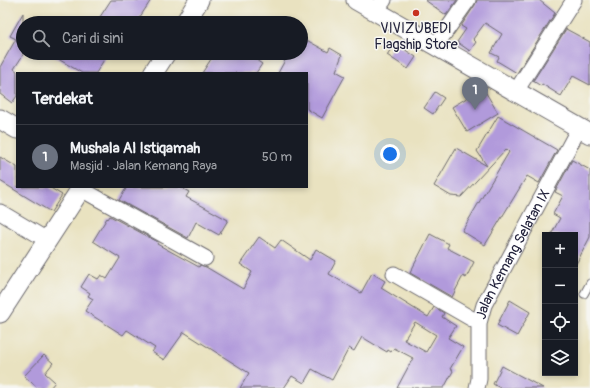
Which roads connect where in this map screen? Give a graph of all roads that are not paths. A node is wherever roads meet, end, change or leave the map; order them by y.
1 (199, 0) edge
2 (356, 0) edge
3 (468, 0) edge
4 (574, 0) edge
5 (380, 5) edge
6 (189, 16) edge
7 (436, 45) junction
8 (162, 60) edge
9 (155, 72) edge
10 (516, 91) junction
11 (0, 120) edge
12 (16, 128) edge
13 (585, 131) edge
14 (82, 188) edge
15 (0, 212) edge
16 (47, 240) junction
17 (205, 258) dead end
18 (394, 274) dead end
19 (590, 283) edge
20 (584, 294) dead end
21 (0, 313) edge
22 (479, 323) junction
23 (477, 388) edge

1 - 6 street
2 - 5 street
3 - 7 street
4 - 10 street
5 - 7 street
7 - 10 street
8 - 9 street
10 - 13 street
11 - 12 street
13 - 22 street, Jalan Kemang Selatan IX
14 - 16 street
14 - 17 street
15 - 16 street
16 - 21 street
18 - 22 street
19 - 20 lane
22 - 23 street, Jalan Kemang Selatan IX

